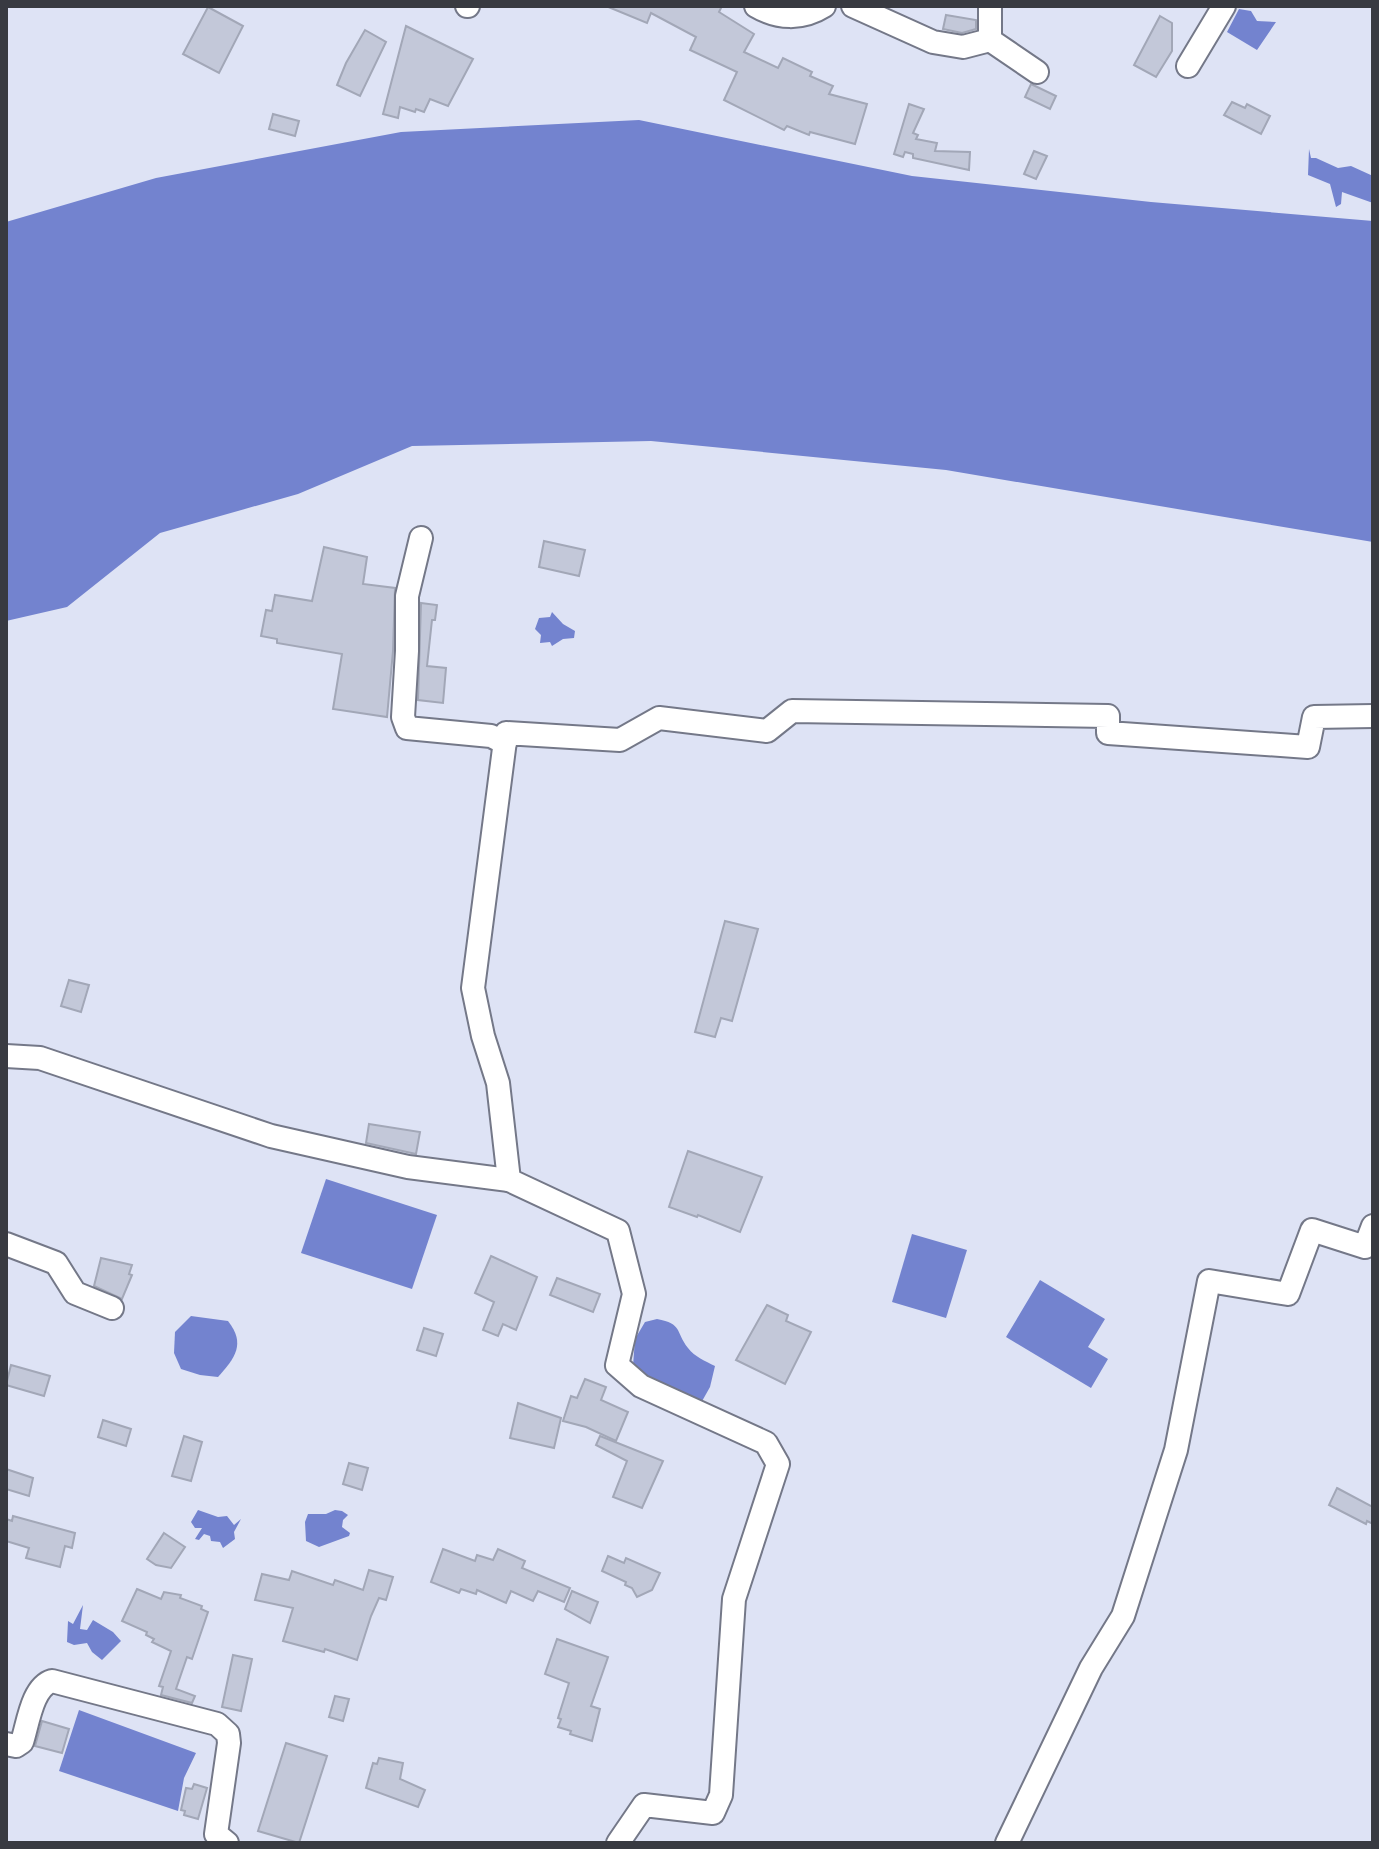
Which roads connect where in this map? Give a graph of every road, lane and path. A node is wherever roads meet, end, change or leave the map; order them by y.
1 (756, 6) edge
2 (824, 6) edge
3 (853, 6) edge
4 (990, 6) edge
5 (1224, 6) edge
6 (990, 40) junction
7 (1188, 66) dead end
8 (1037, 72) dead end
9 (421, 538) dead end
10 (1373, 716) edge
11 (505, 743) junction
12 (6, 1056) edge
13 (509, 1180) junction
14 (1370, 1241) edge
15 (6, 1244) edge
16 (112, 1308) dead end
17 (6, 1744) edge
18 (227, 1843) edge
19 (618, 1843) edge
20 (1007, 1843) edge

1 - 2 street
3 - 6 street
4 - 6 street
5 - 7 street
6 - 8 street
9 - 11 street
10 - 11 street
11 - 13 street
12 - 13 street
13 - 19 street
14 - 20 street
15 - 16 street
17 - 18 street

